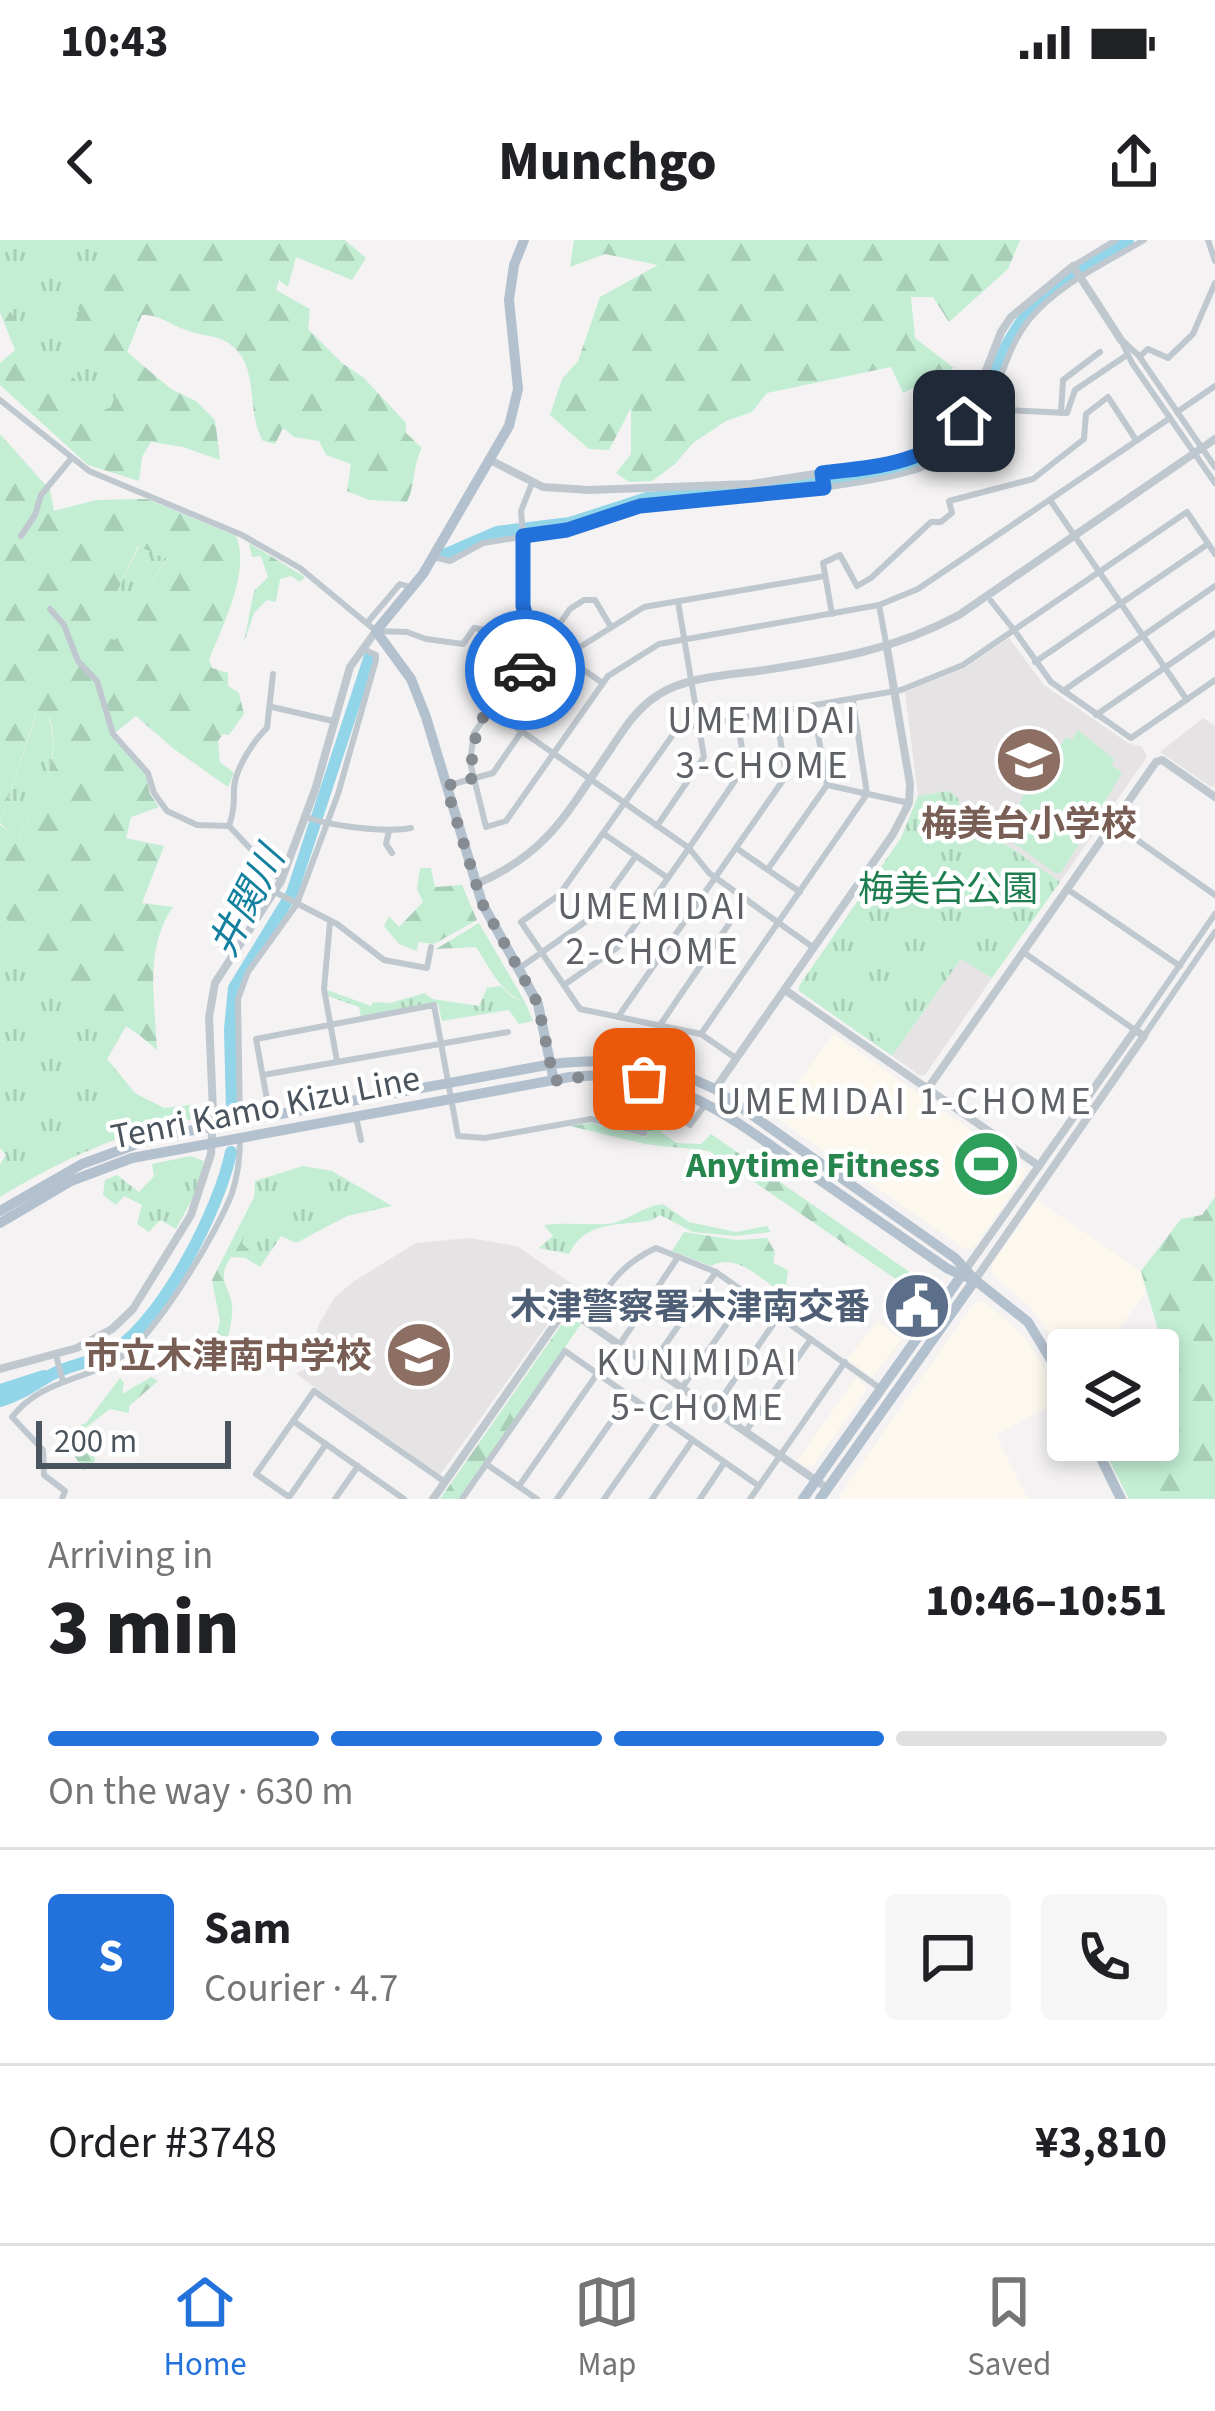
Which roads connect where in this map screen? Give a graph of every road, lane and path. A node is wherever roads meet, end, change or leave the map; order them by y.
1 (524, 240) edge
2 (1116, 240) edge
3 (1144, 240) edge
4 (1208, 240) edge
5 (1215, 261) edge
6 (1073, 266) junction
7 (1081, 279) junction
8 (1215, 284) edge
9 (1121, 340) junction
10 (1100, 352) dead end
11 (1127, 356) junction
12 (1139, 356) junction
13 (1215, 386) edge
14 (0, 400) edge
15 (981, 407) junction
16 (1061, 413) junction
17 (1173, 415) junction
18 (1215, 439) edge
19 (1136, 440) junction
20 (1198, 450) junction
21 (70, 459) junction
22 (490, 460) junction
23 (1215, 467) edge
24 (823, 482) junction
25 (532, 483) junction
26 (1215, 483) edge
27 (1050, 500) junction
28 (522, 531) junction
29 (21, 536) dead end
30 (1075, 536) junction
31 (1208, 544) junction
32 (1215, 554) edge
33 (433, 557) junction
34 (1099, 572) junction
35 (825, 576) junction
36 (1215, 586) edge
37 (991, 601) dead end
38 (678, 602) junction
39 (1121, 604) junction
40 (879, 605) junction
41 (50, 609) dead end
42 (832, 614) junction
43 (371, 627) junction
44 (611, 628) junction
45 (1014, 630) junction
46 (1215, 633) edge
47 (1143, 635) junction
48 (528, 638) junction
49 (684, 640) junction
50 (545, 643) junction
51 (360, 647) junction
52 (887, 648) junction
53 (571, 661) junction
54 (1036, 662) junction
55 (1165, 668) junction
56 (528, 669) junction
57 (273, 674) dead end
58 (1215, 680) edge
59 (692, 682) junction
60 (602, 683) junction
61 (1063, 691) junction
62 (895, 692) junction
63 (853, 699) junction
64 (1187, 700) junction
65 (813, 706) junction
66 (271, 707) junction
67 (490, 709) junction
68 (776, 712) junction
69 (1096, 715) junction
70 (737, 719) junction
71 (333, 721) junction
72 (699, 725) junction
73 (522, 732) junction
74 (554, 754) junction
75 (474, 778) junction
76 (590, 779) junction
77 (827, 784) junction
78 (446, 786) junction
79 (868, 794) junction
80 (1214, 795) edge
81 (625, 803) junction
82 (909, 803) junction
83 (310, 819) junction
84 (1113, 823) junction
85 (327, 825) junction
86 (229, 826) junction
87 (657, 826) junction
88 (412, 828) dead end
89 (389, 831) junction
90 (604, 834) junction
91 (689, 848) junction
92 (736, 848) junction
93 (392, 853) dead end
94 (636, 856) junction
95 (768, 869) junction
96 (668, 878) junction
97 (715, 878) junction
98 (281, 881) junction
99 (475, 884) junction
100 (1067, 889) junction
101 (800, 892) junction
102 (278, 894) junction
103 (1215, 895) edge
104 (746, 899) junction
105 (297, 904) junction
106 (1215, 914) edge
107 (330, 922) junction
108 (779, 922) junction
109 (1215, 932) edge
110 (431, 947) dead end
111 (814, 948) junction
112 (1023, 952) junction
113 (542, 953) junction
114 (1180, 966) junction
115 (520, 968) junction
116 (564, 985) junction
117 (785, 990) junction
118 (618, 1017) junction
119 (331, 1026) junction
120 (659, 1026) junction
121 (1135, 1030) junction
122 (508, 1032) dead end
123 (701, 1034) junction
124 (1144, 1036) junction
125 (441, 1043) junction
126 (737, 1059) junction
127 (337, 1061) junction
128 (552, 1064) junction
129 (262, 1075) junction
130 (554, 1081) junction
131 (655, 1082) junction
132 (449, 1083) junction
133 (715, 1089) junction
134 (926, 1091) junction
135 (453, 1099) junction
136 (651, 1100) junction
137 (706, 1102) junction
138 (270, 1116) junction
139 (356, 1117) junction
140 (240, 1121) junction
141 (212, 1126) junction
142 (240, 1138) junction
143 (361, 1140) dead end
144 (211, 1143) junction
145 (1039, 1166) junction
146 (0, 1211) edge
147 (0, 1223) edge
148 (679, 1256) junction
149 (716, 1272) junction
150 (967, 1275) junction
151 (748, 1294) junction
152 (779, 1316) junction
153 (586, 1320) junction
154 (811, 1339) junction
155 (620, 1343) junction
156 (1047, 1353) edge
157 (57, 1359) junction
158 (845, 1362) junction
159 (651, 1365) junction
160 (0, 1369) edge
161 (597, 1374) junction
162 (63, 1381) junction
163 (683, 1387) junction
164 (881, 1389) junction
165 (629, 1396) junction
166 (714, 1409) junction
167 (661, 1419) junction
168 (293, 1421) junction
169 (746, 1431) junction
170 (692, 1441) junction
171 (326, 1444) junction
172 (780, 1455) junction
173 (1102, 1461) edge
174 (724, 1463) junction
175 (486, 1465) junction
176 (358, 1466) junction
177 (445, 1482) junction
178 (519, 1486) junction
179 (759, 1486) junction
180 (390, 1489) junction
181 (821, 1489) edge
182 (467, 1497) edge
183 (288, 1498) edge
184 (62, 1499) edge
185 (335, 1499) edge
186 (382, 1499) edge
187 (404, 1499) edge
188 (433, 1499) edge
189 (536, 1499) edge
190 (557, 1499) edge
191 (604, 1499) edge
192 (652, 1499) edge
193 (700, 1499) edge
194 (750, 1499) edge
195 (803, 1499) edge
196 (1121, 1499) edge

1 - 22 main road
2 - 6 street
3 - 7 street
4 - 5 street
6 - 7 street
6 - 15 street
7 - 9 street
7 - 15 street
8 - 12 street
9 - 11 street
9 - 12 street
10 - 16 street
11 - 16 street
11 - 17 street
12 - 17 street
13 - 17 street
14 - 21 street
15 - 16 street
15 - 24 street
15 - 24 street
17 - 19 street
17 - 20 street
18 - 20 street
19 - 27 street
19 - 35 street
20 - 23 street
20 - 26 street
20 - 30 street
21 - 29 street
21 - 43 street
22 - 25 street
22 - 33 main road
24 - 25 street
24 - 28 street
25 - 28 street
27 - 30 street
27 - 40 street
28 - 33 street
28 - 48 street
30 - 34 street
30 - 52 street
31 - 32 street
31 - 34 street
31 - 39 street
33 - 43 main road
34 - 39 street
34 - 45 street
35 - 38 street
35 - 42 street
36 - 47 street
37 - 45 street
38 - 44 street
38 - 49 street
39 - 47 street
39 - 54 street
40 - 42 street
40 - 52 street
41 - 86 street
42 - 49 street
43 - 48 street
43 - 51 street
43 - 78 main road
44 - 50 street
44 - 53 street
45 - 54 street
45 - 62 street
46 - 55 street
47 - 55 street
47 - 61 street
48 - 56 street
49 - 59 street
49 - 60 street
50 - 53 street
50 - 56 street
51 - 71 street
51 - 85 street
52 - 59 street
52 - 62 street
53 - 60 street
53 - 73 street
54 - 61 street
55 - 64 street
55 - 69 street
56 - 67 street
57 - 66 street
58 - 64 street
59 - 72 street
59 - 76 street
60 - 74 street
61 - 69 street
62 - 63 street
62 - 82 street
63 - 65 street
63 - 79 street
64 - 69 street
65 - 68 street
65 - 77 street
66 - 71 street
66 - 86 street
67 - 73 street
67 - 75 street
68 - 70 street
68 - 92 street
70 - 72 street
70 - 91 street
71 - 83 street
72 - 81 street
72 - 87 street
73 - 74 street
73 - 75 street
74 - 75 street
74 - 76 street
75 - 78 street
76 - 81 street
76 - 99 street
77 - 79 street
77 - 95 street
78 - 99 main road
79 - 82 street
79 - 101 street
80 - 84 street
81 - 87 street
81 - 90 street
82 - 111 street
83 - 85 street
83 - 98 street
84 - 100 street
84 - 103 street
85 - 89 street
85 - 105 street
86 - 98 street
87 - 91 street
88 - 89 street
89 - 93 street
90 - 94 street
90 - 113 street
91 - 96 street
91 - 97 street
92 - 95 street
92 - 97 street
94 - 96 street
94 - 113 street
95 - 101 street
96 - 116 street
97 - 104 street
97 - 118 street
98 - 102 street
99 - 115 main road
100 - 112 street
100 - 114 street
101 - 108 street
102 - 105 street
102 - 141 street
104 - 108 street
104 - 120 street
105 - 107 street
105 - 140 street
106 - 114 street
107 - 110 street
107 - 119 street
108 - 111 street
108 - 123 street
109 - 124 street
111 - 117 street
112 - 121 street
112 - 134 street
113 - 115 street
113 - 116 street
114 - 121 street
115 - 128 main road
116 - 118 street
117 - 126 street
117 - 134 street
118 - 120 street
119 - 125 street
119 - 127 street
119 - 129 street
120 - 123 street
121 - 124 street
121 - 145 street
122 - 125 street
123 - 126 street
124 - 150 street
125 - 127 street
125 - 132 street
126 - 133 street
127 - 129 street
128 - 130 main road
128 - 132 main road, Tenri Kamo Kizu Line
128 - 133 main road, Tenri Kamo Kizu Line
129 - 138 street
130 - 131 main road, Tenri Kamo Kizu Line
130 - 135 main road, Tenri Kamo Kizu Line
131 - 136 street
131 - 137 main road, Tenri Kamo Kizu Line
132 - 135 street
132 - 138 main road, Tenri Kamo Kizu Line
133 - 150 main road, Tenri Kamo Kizu Line
134 - 145 street
135 - 136 street
135 - 139 main road, Tenri Kamo Kizu Line
136 - 137 street
137 - 150 main road, Tenri Kamo Kizu Line
138 - 140 main road, Tenri Kamo Kizu Line
139 - 142 main road, Tenri Kamo Kizu Line
139 - 143 street
140 - 141 main road, Tenri Kamo Kizu Line
141 - 144 street
141 - 146 main road, Tenri Kamo Kizu Line
142 - 144 main road, Tenri Kamo Kizu Line
142 - 162 street
144 - 147 main road, Tenri Kamo Kizu Line
144 - 157 street
145 - 150 street
148 - 149 street
148 - 153 street
148 - 155 street
149 - 151 street
149 - 159 street
150 - 156 main road
150 - 164 main road
150 - 181 main road
151 - 152 street
151 - 163 street
152 - 154 street
152 - 166 street
153 - 155 street
153 - 177 street
154 - 158 street
154 - 169 street
155 - 159 street
157 - 160 street
157 - 162 street
158 - 164 street
158 - 172 street
159 - 163 street
161 - 165 street
161 - 175 street
161 - 178 street
162 - 184 street
163 - 166 street
163 - 167 street
164 - 181 main road
165 - 167 street
165 - 190 street
166 - 169 street
167 - 170 street
167 - 191 street
168 - 171 street
168 - 177 street
168 - 183 street
169 - 172 street
170 - 174 street
170 - 192 street
171 - 176 street
171 - 183 street
172 - 179 street
172 - 181 street
173 - 196 main road
174 - 179 street
174 - 193 street
175 - 178 street
175 - 182 street
176 - 180 street
176 - 185 street
177 - 188 street
178 - 189 street
179 - 194 street
180 - 186 street
180 - 187 street
181 - 195 main road

